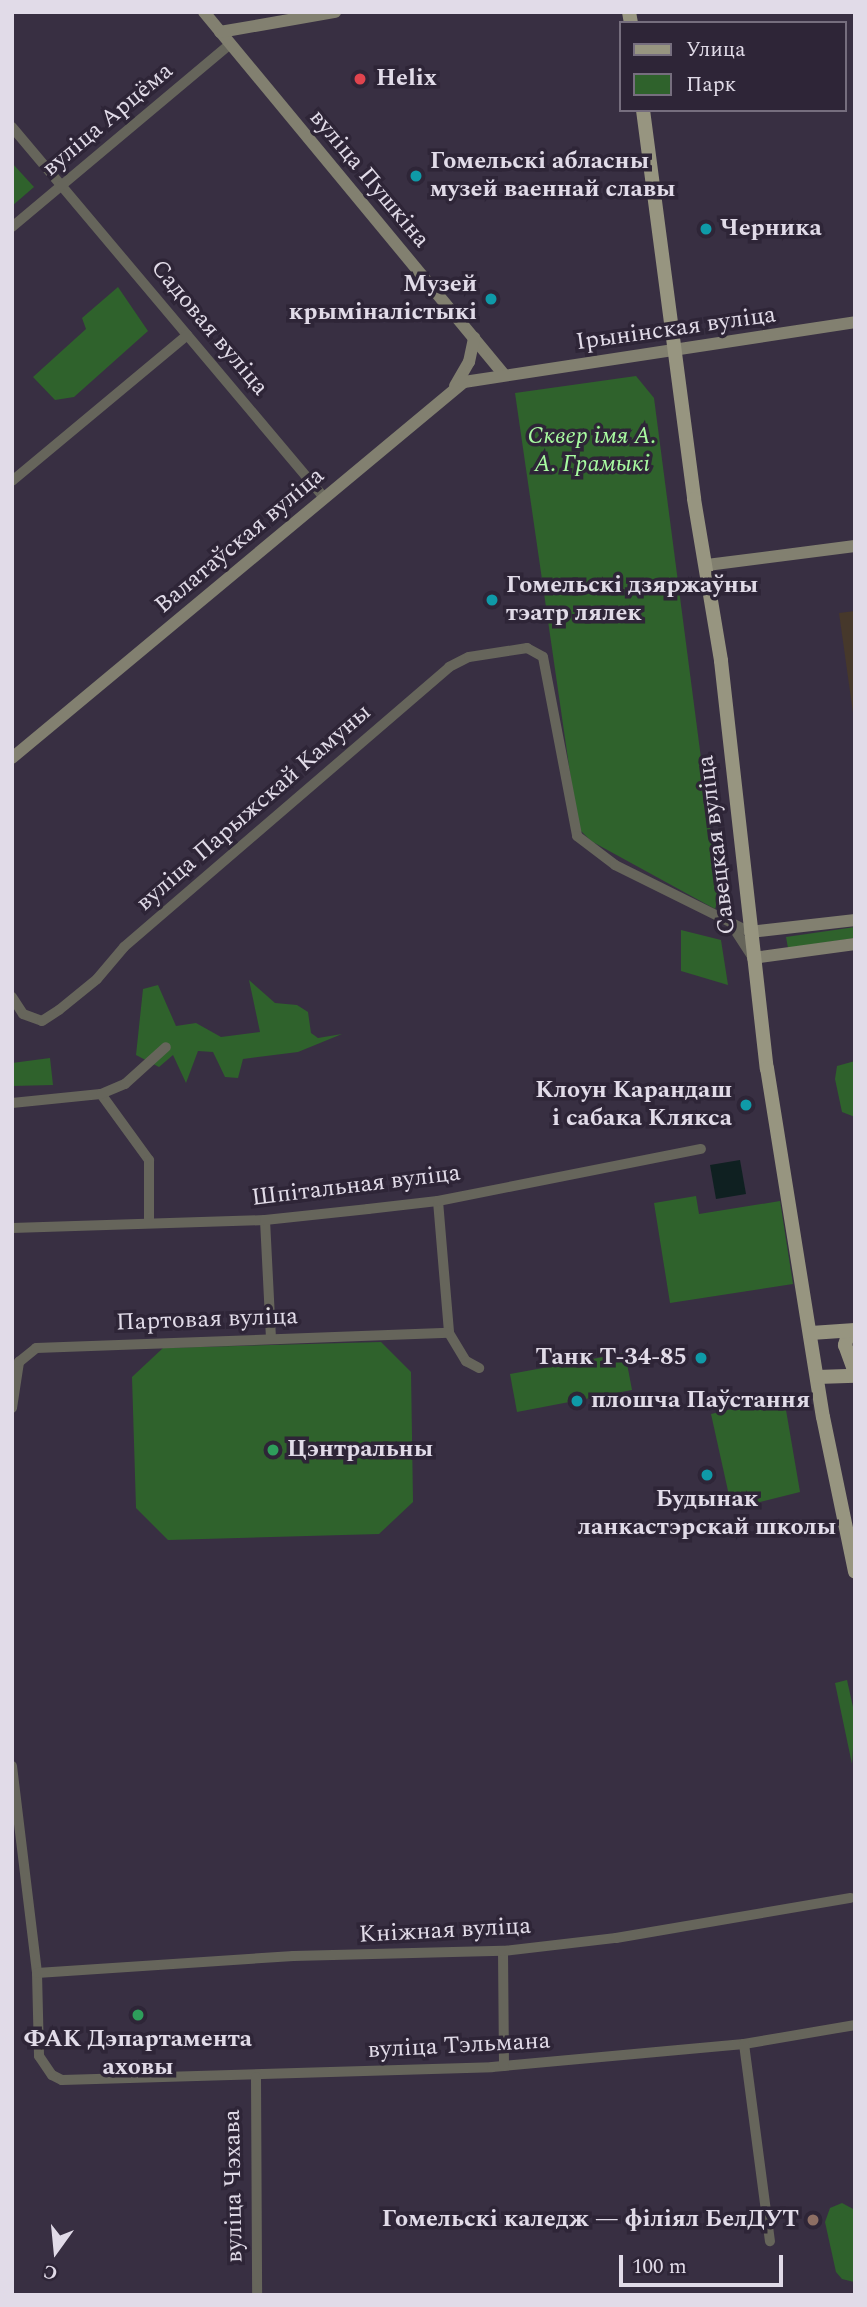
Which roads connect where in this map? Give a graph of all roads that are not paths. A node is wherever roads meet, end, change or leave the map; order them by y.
1 (204, 12) edge
2 (335, 12) edge
3 (220, 32) junction
4 (230, 44) junction
5 (643, 112) edge
6 (12, 127) edge
7 (61, 186) junction
8 (12, 227) edge
9 (855, 322) edge
10 (187, 335) junction
11 (474, 338) junction
12 (678, 350) junction
13 (503, 373) junction
14 (452, 390) junction
15 (12, 481) edge
16 (324, 498) junction
17 (855, 546) edge
18 (707, 565) junction
19 (12, 758) edge
20 (725, 920) junction
21 (855, 920) edge
22 (781, 931) junction
23 (750, 932) junction
24 (855, 944) edge
25 (785, 954) junction
26 (753, 958) junction
27 (12, 997) edge
28 (166, 1047) dead end
29 (101, 1094) junction
30 (12, 1103) edge
31 (701, 1149) dead end
32 (438, 1201) junction
33 (265, 1220) junction
34 (149, 1222) junction
35 (12, 1228) edge
36 (852, 1330) edge
37 (449, 1333) junction
38 (811, 1333) junction
39 (271, 1337) junction
40 (480, 1368) dead end
41 (855, 1374) edge
42 (817, 1377) junction
43 (12, 1408) edge
44 (855, 1572) edge
45 (12, 1766) edge
46 (851, 1898) dead end
47 (503, 1951) junction
48 (37, 1973) junction
49 (855, 2025) edge
50 (744, 2044) junction
51 (504, 2066) junction
52 (256, 2077) junction
53 (770, 2241) dead end
54 (257, 2295) edge

1 - 3 street, вуліца Пушкіна
2 - 3 street
3 - 4 street, вуліца Пушкіна
4 - 7 street, вуліца Арцёма
4 - 11 street, вуліца Пушкіна
5 - 12 main road, Савецкая вуліца
6 - 7 street, Садовая вуліца
7 - 8 street, вуліца Арцёма
7 - 10 street, Садовая вуліца
9 - 12 street, Ірынінская вуліца
10 - 15 street
10 - 16 street, Садовая вуліца
11 - 13 street, вуліца Пушкіна
11 - 14 street
12 - 13 street, Ірынінская вуліца
12 - 18 main road, Савецкая вуліца
13 - 14 street, Валатаўская вуліца
14 - 16 street, Валатаўская вуліца
16 - 19 street, Валатаўская вуліца
17 - 18 street
18 - 23 main road, Савецкая вуліца
20 - 23 street
20 - 26 street
20 - 27 street, вуліца Парыжскай Камуны
21 - 22 street
22 - 23 street
22 - 25 street
23 - 26 main road, Савецкая вуліца
24 - 25 street
25 - 26 street
26 - 38 main road, Савецкая вуліца
28 - 29 street
29 - 30 street
29 - 34 street
31 - 32 street, Шпітальная вуліца
32 - 33 street, Шпітальная вуліца
32 - 37 street
33 - 34 street, Шпітальная вуліца
33 - 39 street
34 - 35 street, Шпітальная вуліца
36 - 38 main road
36 - 41 main road
37 - 39 street, Партовая вуліца
37 - 40 street
38 - 42 main road, Савецкая вуліца
39 - 43 street, Партовая вуліца
41 - 42 main road
42 - 44 main road, Савецкая вуліца
45 - 48 street
46 - 47 street, Кніжная вуліца
47 - 48 street, Кніжная вуліца
47 - 51 street
48 - 52 street, вуліца Тэльмана
49 - 50 street, вуліца Тэльмана
50 - 51 street, вуліца Тэльмана
50 - 53 street
51 - 52 street, вуліца Тэльмана
52 - 54 street, вуліца Чэхава

